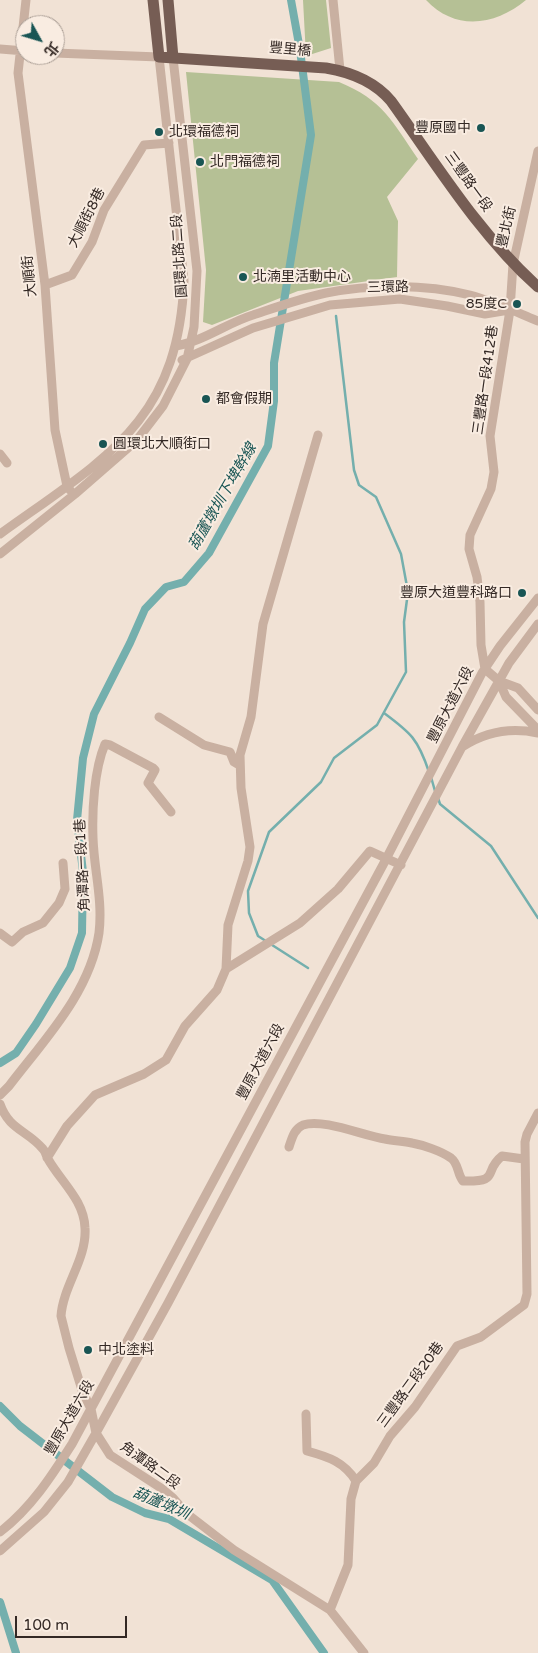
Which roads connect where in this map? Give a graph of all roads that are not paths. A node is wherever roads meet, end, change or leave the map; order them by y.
1 (26, 0) edge
2 (153, 0) edge
3 (168, 0) edge
4 (333, 0) edge
5 (25, 15) edge
6 (0, 50) edge
7 (15, 51) edge
8 (65, 53) edge
9 (159, 57) junction
10 (173, 58) junction
11 (19, 65) edge
12 (326, 68) joint
13 (340, 70) junction
14 (169, 143) junction
15 (538, 151) edge
16 (513, 264) junction
17 (45, 285) junction
18 (538, 286) edge
19 (400, 287) junction
20 (400, 299) junction
21 (510, 310) junction
22 (538, 321) edge
23 (190, 344) junction
24 (176, 346) junction
25 (187, 359) junction
26 (171, 362) junction
27 (318, 436) dead end
28 (0, 454) edge
29 (7, 463) dead end
30 (67, 486) junction
31 (75, 494) junction
32 (0, 534) edge
33 (0, 554) edge
34 (538, 598) edge
35 (538, 624) edge
36 (485, 669) junction
37 (499, 681) junction
38 (538, 710) edge
39 (159, 717) dead end
40 (538, 732) edge
41 (462, 747) junction
42 (240, 765) junction
43 (171, 812) dead end
44 (387, 857) junction
45 (63, 863) dead end
46 (401, 864) junction
47 (0, 933) edge
48 (226, 969) junction
49 (0, 1095) edge
50 (0, 1104) edge
51 (538, 1113) edge
52 (289, 1147) dead end
53 (47, 1158) junction
54 (524, 1159) junction
55 (91, 1409) junction
56 (306, 1414) dead end
57 (96, 1433) junction
58 (356, 1482) junction
59 (0, 1532) edge
60 (0, 1551) edge
61 (330, 1610) junction
62 (364, 1653) edge

1 - 5 street, 大順街
2 - 9 main road
3 - 10 main road
4 - 13 street
6 - 7 street
8 - 9 street
9 - 10 main road
9 - 14 street, 圓環北路二段
10 - 12 main road, 豐里橋
10 - 23 street, 圓環北路二段
11 - 17 street, 大順街
12 - 13 main road, 三豐路一段
13 - 16 main road, 三豐路一段
14 - 17 street, 大順街8巷
14 - 24 street, 圓環北路二段
15 - 16 street, 豐北街
16 - 18 main road, 三豐路一段
16 - 21 street, 豐北街
17 - 30 street, 大順街
19 - 20 street
19 - 21 street, 三環路
19 - 23 street, 三環路
20 - 21 street, 三環路
20 - 25 street, 三環路
21 - 22 street, 三環路
21 - 36 street, 三豐路一段412巷
23 - 24 street, 三環路
23 - 25 street, 圓環北路二段
24 - 26 street, 圓環北路二段
25 - 26 street, 三環路
25 - 31 street, 圓環北路二段
26 - 30 street, 圓環北路二段
27 - 42 street
28 - 29 street
30 - 31 street
30 - 32 street, 圓環北路二段
31 - 33 street, 圓環北路二段
34 - 36 street, 豐原大道六段
35 - 37 street, 豐原大道六段
36 - 37 street
36 - 44 street, 豐原大道六段
37 - 38 street
37 - 40 street
37 - 41 street, 豐原大道六段
39 - 42 street
40 - 41 street
41 - 46 street, 豐原大道六段
42 - 48 street
43 - 49 street, 角潭路一段1巷
44 - 46 street
44 - 48 street
44 - 55 street, 豐原大道六段
45 - 47 street
46 - 57 street, 豐原大道六段
48 - 53 street
50 - 53 street, 角潭路二段
51 - 54 street, 三豐路二段20巷
52 - 54 street
53 - 55 street, 角潭路二段
54 - 58 street, 三豐路二段20巷
55 - 57 street, 角潭路二段
55 - 59 street, 豐原大道六段
56 - 58 street
57 - 60 street, 豐原大道六段
57 - 61 street, 角潭路二段
58 - 61 street
61 - 62 street, 角潭路二段

